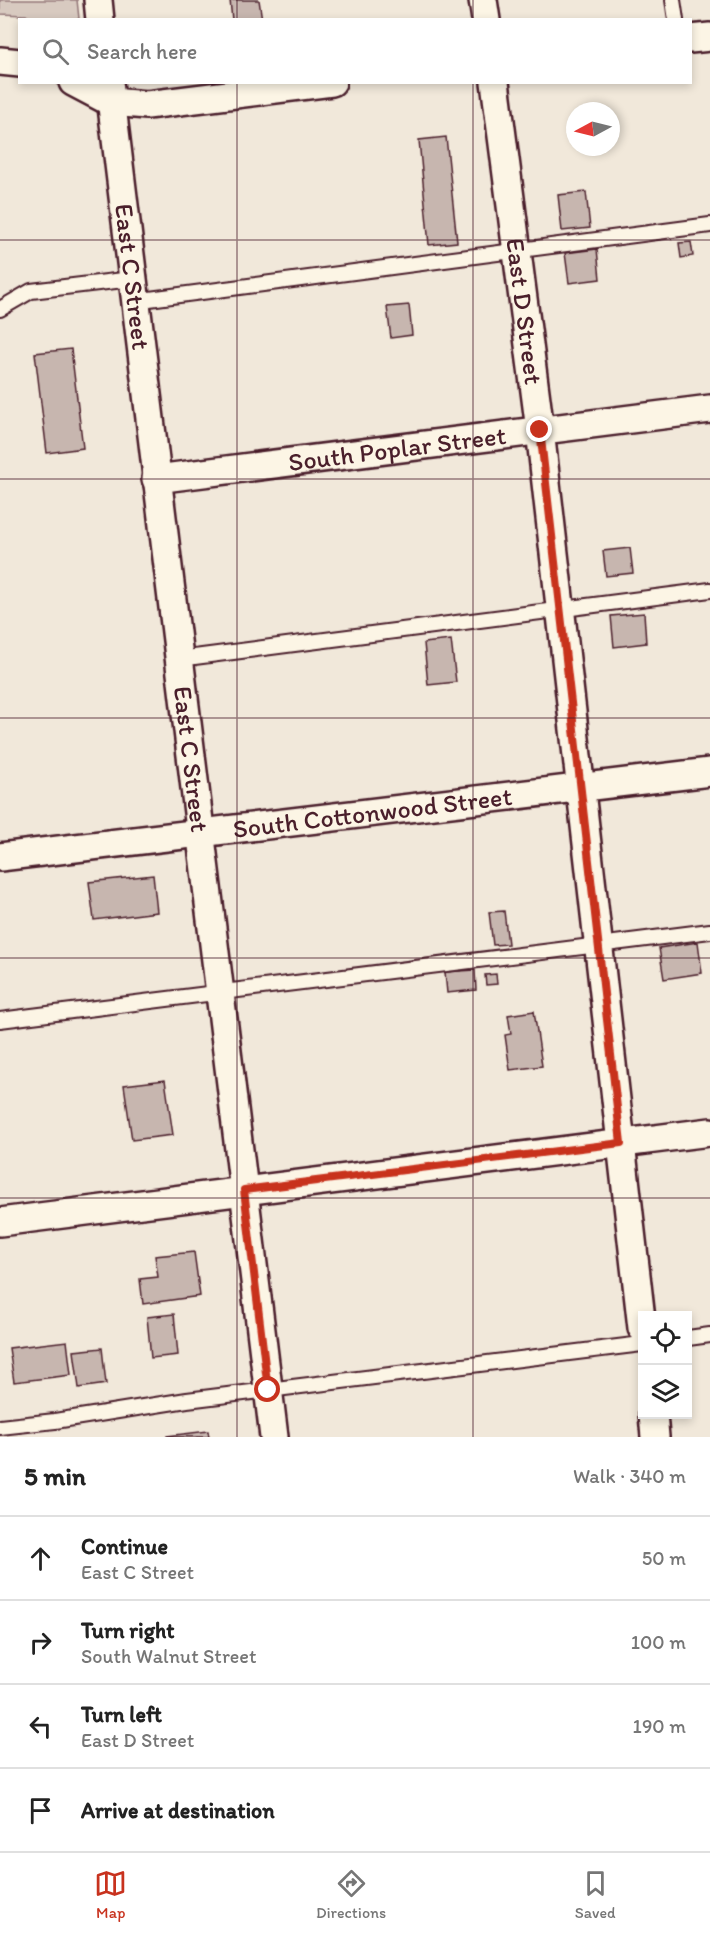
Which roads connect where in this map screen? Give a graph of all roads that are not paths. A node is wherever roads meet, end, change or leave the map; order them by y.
1 (98, 0) edge
2 (483, 0) edge
3 (673, 0) edge
4 (100, 18) edge
5 (486, 18) edge
6 (676, 18) edge
7 (710, 36) edge
8 (692, 39) edge
9 (0, 61) edge
10 (18, 63) edge
11 (80, 84) edge
12 (316, 84) edge
13 (495, 84) edge
14 (110, 92) edge
15 (710, 225) edge
16 (518, 250) junction
17 (133, 290) junction
18 (0, 309) edge
19 (710, 409) edge
20 (540, 430) junction
21 (156, 479) junction
22 (710, 590) edge
23 (560, 609) junction
24 (178, 658) junction
25 (710, 772) edge
26 (580, 788) junction
27 (200, 834) junction
28 (0, 857) edge
29 (710, 931) edge
30 (598, 945) junction
31 (220, 992) junction
32 (0, 1020) edge
33 (710, 1132) edge
34 (621, 1143) junction
35 (244, 1190) junction
36 (0, 1222) edge
37 (640, 1311) edge
38 (710, 1335) edge
39 (692, 1337) edge
40 (638, 1344) edge
41 (268, 1390) junction
42 (654, 1419) edge
43 (0, 1427) edge
44 (273, 1437) edge
45 (656, 1437) edge

1 - 4 street
2 - 5 street
3 - 6 lane
7 - 8 street
9 - 10 street
11 - 14 street
12 - 14 street
13 - 16 street, East D Street
14 - 17 street, East C Street
15 - 16 lane
16 - 17 lane
16 - 20 street, East D Street
17 - 18 lane
17 - 21 street, East C Street
19 - 20 street, South Poplar Street
20 - 21 street, South Poplar Street
20 - 23 street, East D Street
21 - 24 street, East C Street
22 - 23 lane
23 - 24 lane
23 - 26 street, East D Street
24 - 27 street, East C Street
25 - 26 street, South Cottonwood Street
26 - 27 street, South Cottonwood Street
26 - 30 street, East D Street
27 - 28 street, South Cottonwood Street
27 - 31 street, East C Street
29 - 30 lane
30 - 31 lane
30 - 34 street, East D Street
31 - 32 lane
31 - 35 street, East C Street
33 - 34 street
34 - 35 street
34 - 37 street, East D Street
35 - 36 street
35 - 41 street, East C Street
38 - 39 lane
40 - 41 lane
41 - 43 lane
41 - 44 street, East C Street
42 - 45 street

